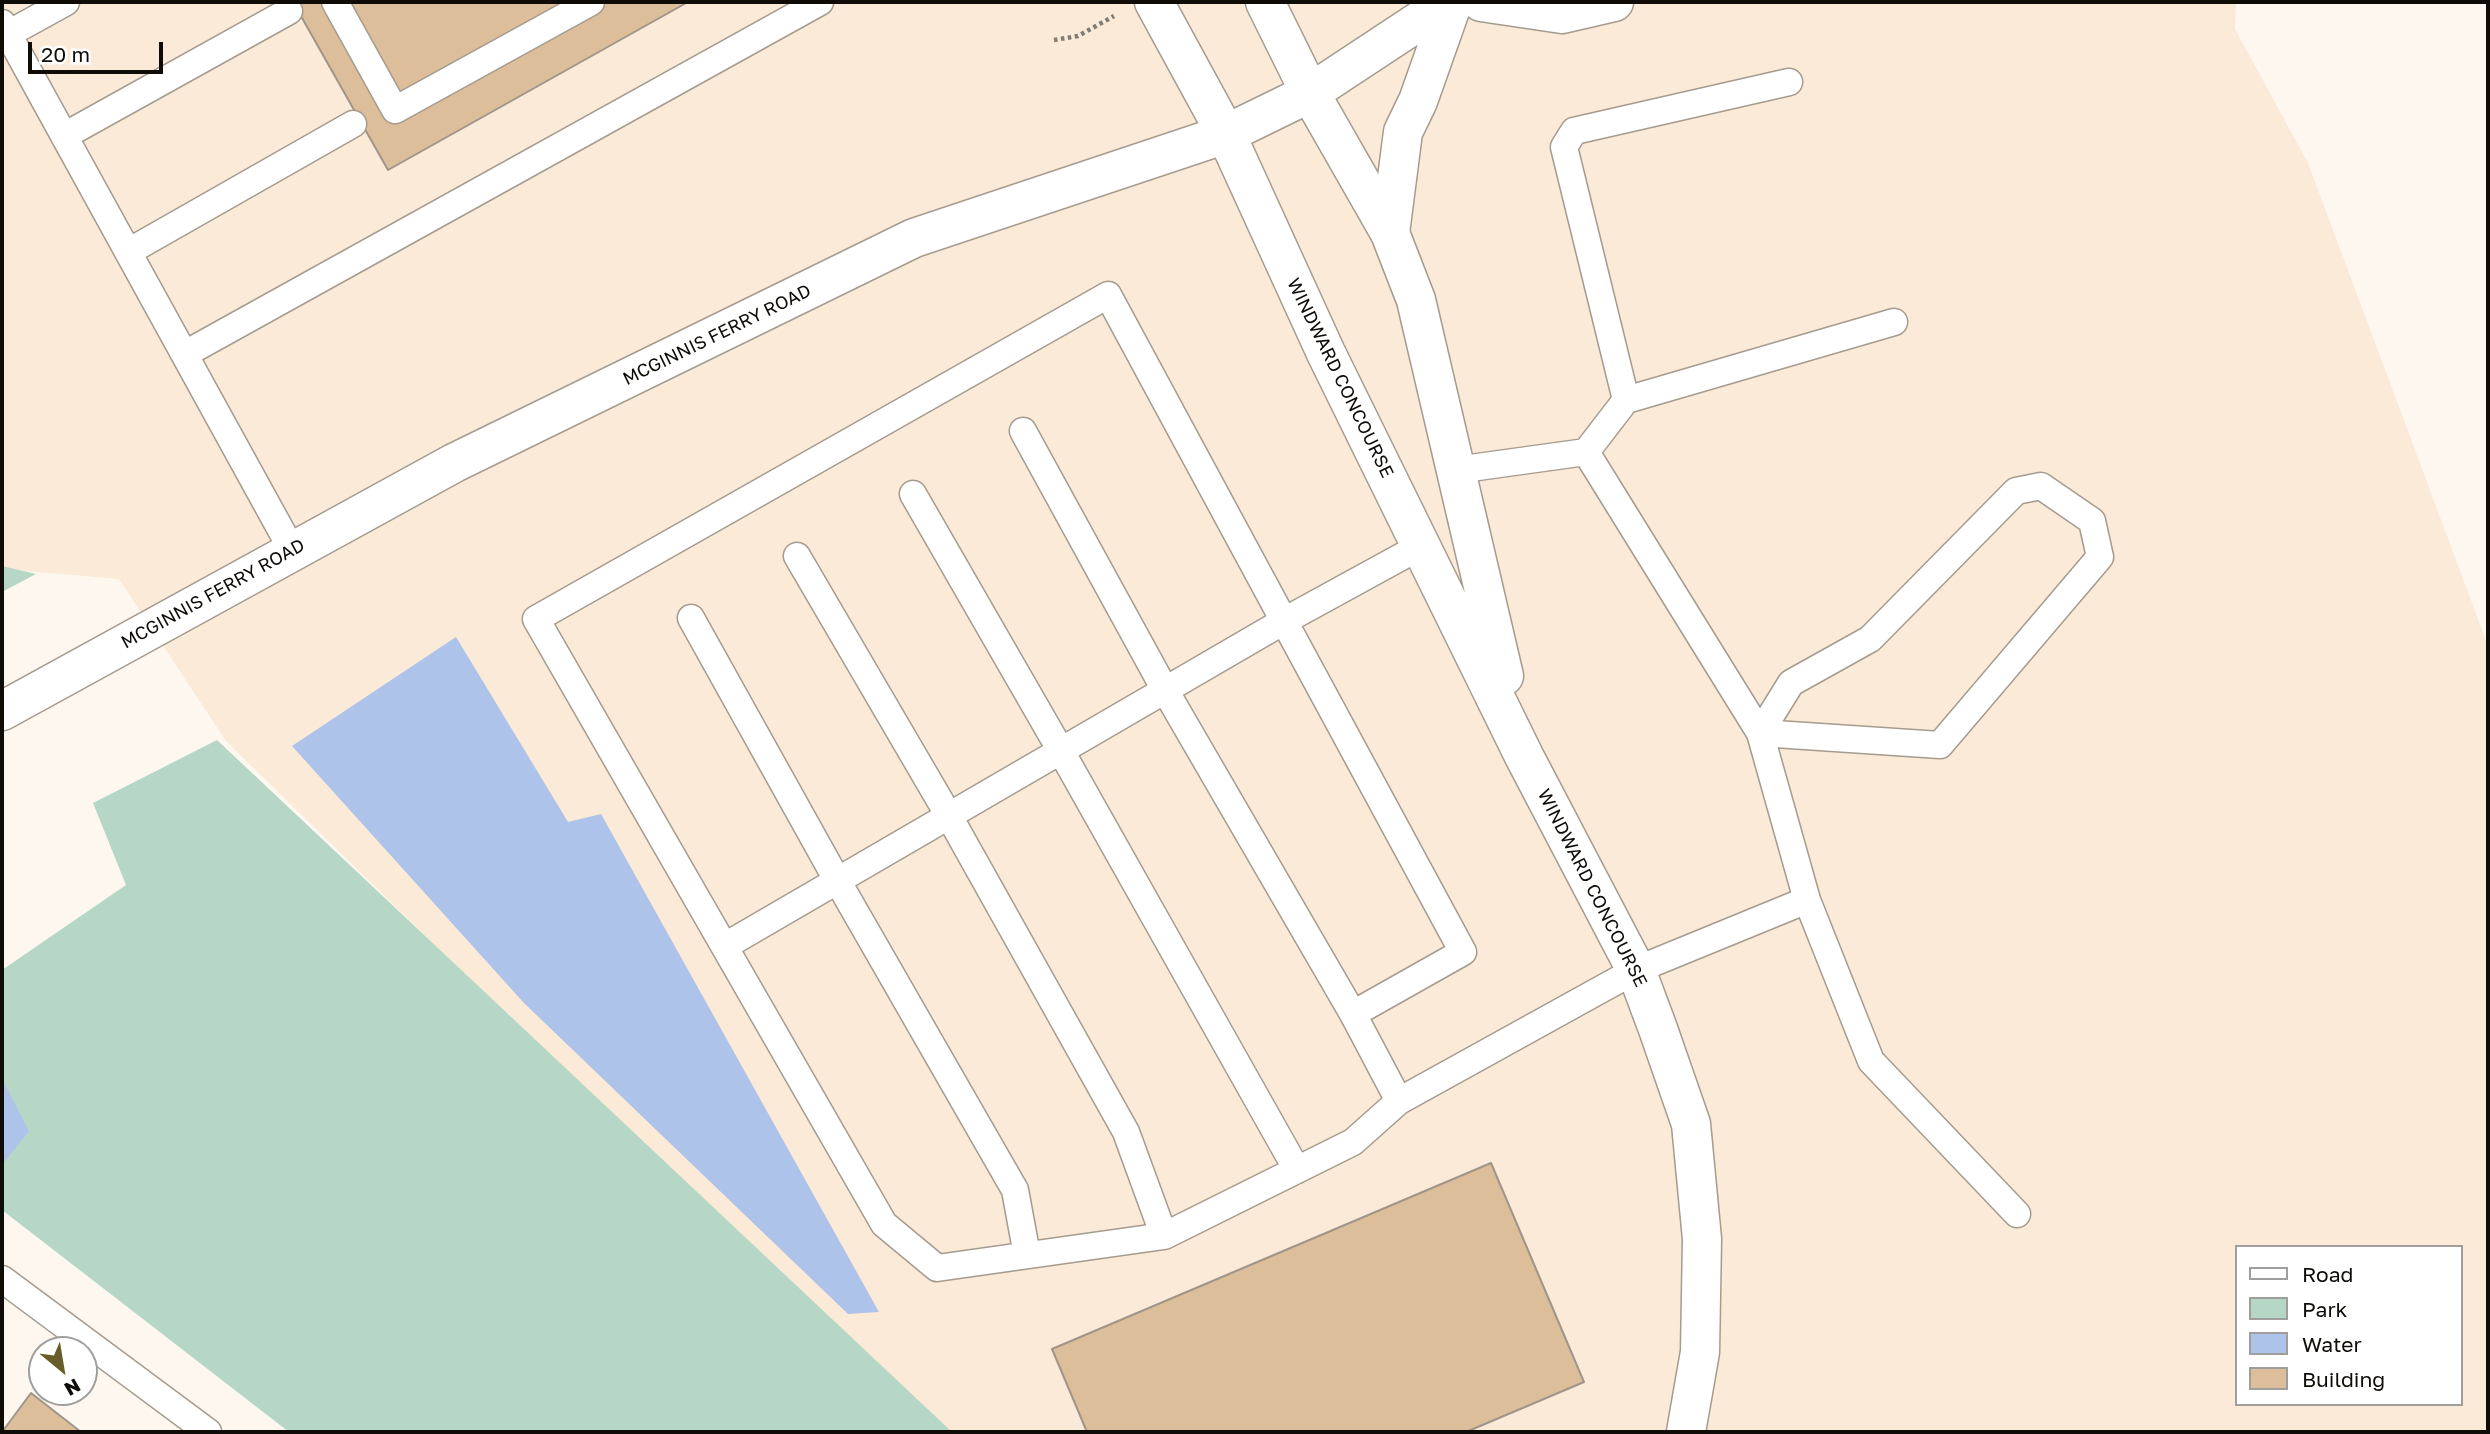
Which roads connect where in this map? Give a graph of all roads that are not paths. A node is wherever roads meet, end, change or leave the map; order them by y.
1 (66, 2) edge
2 (335, 2) edge
3 (591, 2) edge
4 (820, 2) edge
5 (1265, 2) edge
6 (1450, 2) edge
7 (1480, 2) edge
8 (1614, 2) edge
9 (1136, 8) edge
10 (289, 11) dead end
11 (5, 28) edge
12 (1789, 82) dead end
13 (1310, 93) junction
14 (353, 124) dead end
15 (1226, 134) junction
16 (64, 136) junction
17 (1390, 233) junction
18 (128, 252) junction
19 (1894, 323) dead end
20 (185, 354) junction
21 (1626, 400) junction
22 (1023, 431) dead end
23 (1586, 452) junction
24 (1456, 470) junction
25 (914, 495) dead end
26 (1421, 547) junction
27 (292, 550) junction
28 (797, 556) dead end
29 (691, 618) dead end
30 (1284, 621) junction
31 (1166, 690) junction
32 (2, 711) edge
33 (1760, 733) junction
34 (1061, 751) junction
35 (1524, 756) junction
36 (949, 816) junction
37 (837, 880) junction
38 (1807, 900) junction
39 (725, 946) junction
40 (1636, 970) junction
41 (1353, 1014) junction
42 (1399, 1101) junction
43 (1297, 1170) junction
44 (2017, 1214) dead end
45 (1164, 1236) junction
46 (1027, 1255) junction
47 (2, 1279) edge
48 (208, 1432) edge
49 (1686, 1432) edge

1 - 11 lane
2 - 3 lane
4 - 20 lane
5 - 13 street, WINDWARD CONCOURSE
6 - 13 street, MCGINNIS FERRY ROAD
6 - 17 street
7 - 8 street
9 - 15 street, WINDWARD CONCOURSE
10 - 16 lane
11 - 16 lane
12 - 21 lane
13 - 15 street, MCGINNIS FERRY ROAD
13 - 17 street, WINDWARD CONCOURSE
14 - 18 lane
15 - 26 street, WINDWARD CONCOURSE
15 - 27 street, MCGINNIS FERRY ROAD
16 - 18 lane
17 - 24 street, WINDWARD CONCOURSE
18 - 20 lane
19 - 21 lane
20 - 27 lane
21 - 23 lane
22 - 31 lane
23 - 24 lane
23 - 33 lane
24 - 35 street, WINDWARD CONCOURSE
25 - 34 lane
26 - 30 lane
26 - 35 street, WINDWARD CONCOURSE
27 - 32 street, MCGINNIS FERRY ROAD
28 - 36 lane
29 - 37 lane
30 - 31 lane
30 - 39 lane
30 - 41 lane
31 - 34 lane
31 - 41 lane
33 - 33 lane
33 - 38 lane
34 - 36 lane
34 - 43 lane
35 - 40 street, WINDWARD CONCOURSE
36 - 37 lane
36 - 45 lane
37 - 39 lane
37 - 46 lane
38 - 40 lane
38 - 44 lane
39 - 46 lane
40 - 42 lane
40 - 49 street, WINDWARD CONCOURSE
41 - 42 lane
42 - 43 lane
43 - 45 lane
45 - 46 lane
47 - 48 lane

